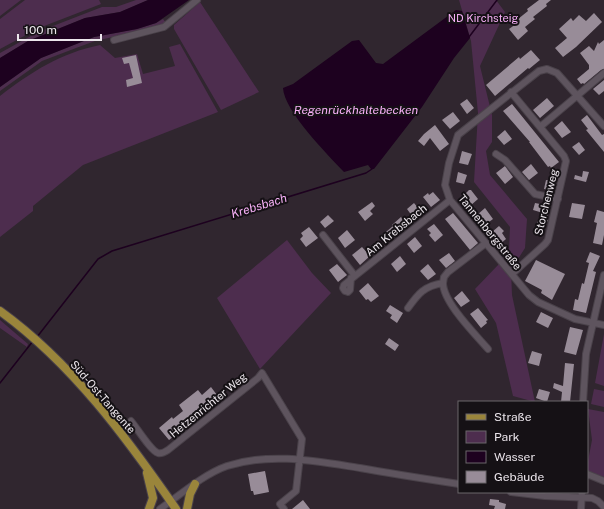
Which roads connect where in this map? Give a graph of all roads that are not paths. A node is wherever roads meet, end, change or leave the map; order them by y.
1 (197, 0) edge
2 (114, 40) dead end
3 (604, 73) edge
4 (512, 92) junction
5 (578, 96) junction
6 (604, 126) edge
7 (540, 127) junction
8 (496, 154) dead end
9 (558, 199) junction
10 (450, 200) junction
11 (323, 235) dead end
12 (486, 243) junction
13 (512, 274) junction
14 (604, 275) edge
15 (442, 283) junction
16 (408, 308) dead end
17 (0, 311) edge
18 (593, 322) junction
19 (604, 325) edge
20 (488, 349) dead end
21 (583, 401) edge
22 (131, 421) dead end
23 (300, 459) junction
24 (146, 466) junction
25 (588, 474) edge
26 (604, 481) edge
27 (195, 484) junction
28 (458, 484) edge
29 (520, 493) edge
30 (582, 494) edge
31 (171, 501) junction
32 (604, 507) edge
33 (149, 509) edge
34 (160, 509) edge
35 (176, 509) edge
36 (187, 509) edge
37 (284, 509) edge
38 (581, 509) edge

1 - 2 street
3 - 5 street
4 - 5 street, Tannenbergstraße
4 - 7 street, Storchenweg
4 - 10 street, Tannenbergstraße
5 - 6 street, Tannenbergstraße
5 - 7 street
7 - 9 street, Storchenweg
8 - 9 street
9 - 13 street, Storchenweg
10 - 11 street, Am Krebsbach
10 - 12 street, Tannenbergstraße
12 - 13 street, Tannenbergstraße
12 - 15 street
13 - 18 street, Tannenbergstraße
14 - 18 street
15 - 16 street
15 - 20 street
17 - 24 main road, Süd-Ost-Tangente
18 - 19 street, Tannenbergstraße
18 - 21 street
22 - 23 street, Hetzenrichter Weg
23 - 27 street
23 - 28 street
23 - 37 street
24 - 31 main road, Süd-Ost-Tangente
24 - 33 main road
25 - 26 street
27 - 31 street
27 - 36 main road
29 - 30 street
30 - 32 street
30 - 38 street
31 - 34 street
31 - 35 main road, Süd-Ost-Tangente

